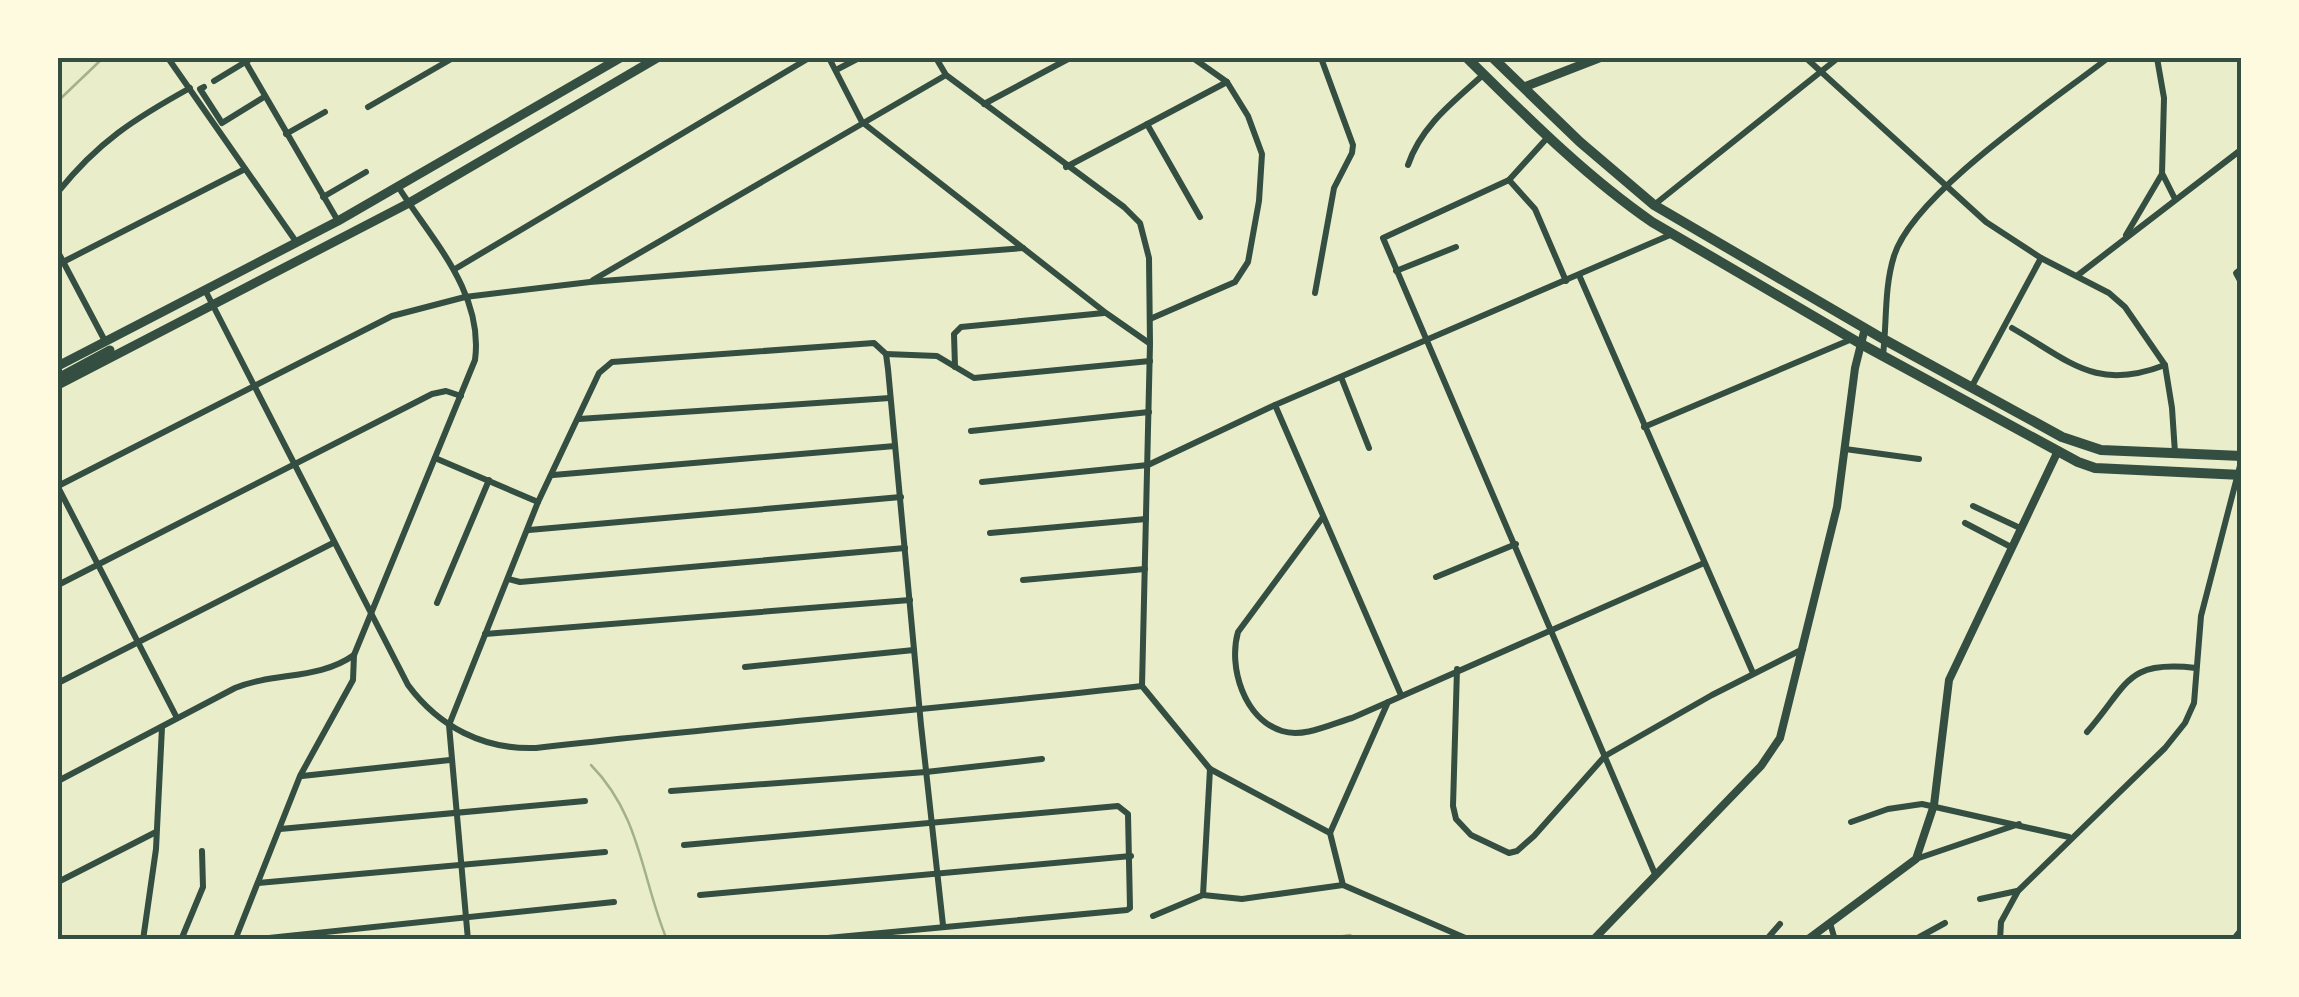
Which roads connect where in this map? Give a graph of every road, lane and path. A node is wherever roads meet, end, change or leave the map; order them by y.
1 (168, 58) edge
2 (453, 58) edge
3 (620, 58) edge
4 (656, 58) edge
5 (809, 58) edge
6 (829, 58) edge
7 (859, 58) edge
8 (936, 58) edge
9 (1070, 58) edge
10 (1193, 58) edge
11 (1321, 58) edge
12 (1467, 58) edge
13 (1493, 58) edge
14 (1599, 58) edge
15 (1806, 58) edge
16 (1838, 58) edge
17 (2108, 58) edge
18 (2157, 58) edge
19 (248, 59) edge
20 (836, 70) junction
21 (1820, 71) junction
22 (946, 74) junction
23 (1488, 78) junction
24 (214, 81) dead end
25 (1227, 82) junction
26 (204, 86) dead end
27 (1524, 87) junction
28 (190, 88) junction
29 (264, 98) junction
30 (984, 104) junction
31 (368, 106) dead end
32 (325, 112) dead end
33 (862, 122) junction
34 (1148, 124) junction
35 (286, 134) junction
36 (1548, 137) junction
37 (2242, 150) edge
38 (1408, 166) dead end
39 (1066, 167) junction
40 (245, 168) junction
41 (366, 172) dead end
42 (2162, 174) junction
43 (1509, 180) junction
44 (1945, 186) junction
45 (399, 188) junction
46 (58, 192) edge
47 (323, 197) junction
48 (2176, 200) junction
49 (409, 203) junction
50 (1654, 204) junction
51 (1200, 217) dead end
52 (338, 221) junction
53 (1671, 234) junction
54 (2122, 241) junction
55 (297, 243) junction
56 (1456, 246) dead end
57 (1023, 248) junction
58 (58, 252) edge
59 (2040, 258) junction
60 (63, 262) junction
61 (2242, 268) edge
62 (455, 269) junction
63 (1396, 271) junction
64 (2078, 275) junction
65 (1579, 276) junction
66 (590, 282) junction
67 (1566, 282) junction
68 (2242, 284) edge
69 (205, 290) junction
70 (1315, 293) dead end
71 (465, 297) junction
72 (213, 306) junction
73 (1106, 313) junction
74 (1150, 320) junction
75 (1864, 328) junction
76 (2012, 328) dead end
77 (1885, 340) junction
78 (1427, 341) junction
79 (1857, 342) junction
80 (1150, 344) junction
81 (109, 349) junction
82 (886, 354) junction
83 (1883, 357) junction
84 (1150, 360) junction
85 (2164, 364) junction
86 (58, 366) edge
87 (956, 368) junction
88 (1341, 377) junction
89 (58, 381) edge
90 (253, 386) junction
91 (1972, 386) junction
92 (460, 396) junction
93 (890, 398) junction
94 (1275, 405) junction
95 (1149, 412) junction
96 (579, 419) junction
97 (1644, 427) junction
98 (971, 431) dead end
99 (895, 446) junction
100 (1369, 448) dead end
101 (1845, 449) junction
102 (2058, 452) junction
103 (2175, 453) junction
104 (2242, 457) edge
105 (436, 458) junction
106 (1919, 460) dead end
107 (294, 462) junction
108 (1148, 465) junction
109 (553, 475) junction
110 (2240, 475) edge
111 (489, 480) junction
112 (982, 482) dead end
113 (58, 487) edge
114 (901, 496) junction
115 (538, 502) junction
116 (1973, 506) dead end
117 (1323, 516) junction
118 (1146, 519) junction
119 (1965, 523) dead end
120 (2020, 528) junction
121 (529, 530) junction
122 (990, 533) dead end
123 (333, 543) junction
124 (1516, 544) junction
125 (2012, 547) junction
126 (906, 548) junction
127 (1704, 563) junction
128 (97, 564) junction
129 (1145, 569) junction
130 (1436, 578) dead end
131 (508, 579) junction
132 (1023, 580) dead end
133 (58, 585) edge
134 (910, 600) junction
135 (437, 603) dead end
136 (371, 613) junction
137 (1552, 628) junction
138 (485, 634) junction
139 (138, 642) junction
140 (1803, 649) junction
141 (914, 650) junction
142 (354, 655) junction
143 (746, 667) dead end
144 (2197, 668) junction
145 (1458, 669) junction
146 (1753, 673) junction
147 (58, 683) edge
148 (1142, 686) junction
149 (1401, 695) junction
150 (1389, 701) junction
151 (920, 711) junction
152 (177, 718) junction
153 (449, 725) junction
154 (162, 726) junction
155 (2087, 732) dead end
156 (1605, 756) junction
157 (1042, 759) dead end
158 (450, 760) junction
159 (1210, 769) junction
160 (926, 772) junction
161 (300, 776) junction
162 (58, 781) edge
163 (670, 791) dead end
164 (586, 801) dead end
165 (1934, 805) junction
166 (455, 812) junction
167 (1850, 822) dead end
168 (932, 823) junction
169 (2021, 824) junction
170 (280, 829) junction
171 (157, 831) junction
172 (1330, 833) junction
173 (2070, 838) junction
174 (684, 845) dead end
175 (202, 850) dead end
176 (605, 852) dead end
177 (1131, 856) junction
178 (1916, 859) junction
179 (460, 864) junction
180 (937, 874) junction
181 (1655, 874) junction
182 (58, 882) edge
183 (258, 884) junction
184 (1343, 886) junction
185 (2018, 891) junction
186 (700, 895) dead end
187 (1203, 895) junction
188 (1980, 898) dead end
189 (614, 902) dead end
190 (1153, 916) dead end
191 (466, 917) junction
192 (1945, 923) dead end
193 (1780, 924) dead end
194 (1830, 924) junction
195 (943, 925) junction
196 (2242, 929) edge
197 (143, 940) edge
198 (181, 940) edge
199 (235, 940) edge
200 (250, 940) edge
201 (468, 940) edge
202 (806, 940) edge
203 (1470, 940) edge
204 (1594, 940) edge
205 (1766, 940) edge
206 (1807, 940) edge
207 (1834, 940) edge
208 (1914, 940) edge
209 (2000, 940) edge
210 (2233, 940) edge

1 - 28 street
2 - 31 street
3 - 45 main road
4 - 49 main road
5 - 62 street
6 - 20 street
7 - 20 street
8 - 22 street
9 - 30 street
10 - 25 street
11 - 70 street
12 - 23 main road
13 - 27 main road
14 - 27 main road
15 - 21 street
16 - 21 street
17 - 44 street
18 - 42 street
19 - 24 street
19 - 29 street
20 - 33 street
21 - 44 street
21 - 50 street
22 - 30 street
22 - 33 street
23 - 27 main road
23 - 36 main road
23 - 38 street
25 - 34 street
25 - 74 street
26 - 29 street
27 - 50 main road
28 - 40 street
28 - 46 street
29 - 35 street
30 - 39 street
32 - 35 street
33 - 57 street
33 - 66 street
34 - 39 street
34 - 51 street
35 - 47 street
36 - 43 street
36 - 53 main road
37 - 48 street
39 - 74 street
40 - 55 street
40 - 60 street
41 - 47 street
42 - 48 street
42 - 54 street
43 - 63 street
43 - 67 street
44 - 59 street
44 - 77 street
45 - 49 street
45 - 52 main road
47 - 52 street
48 - 54 street
49 - 62 street
49 - 72 main road
50 - 75 main road
52 - 55 main road
53 - 65 street
53 - 79 main road
54 - 64 street
55 - 69 main road
56 - 63 street
57 - 66 street
57 - 73 street
58 - 60 street
59 - 64 street
59 - 91 street
60 - 81 street
61 - 68 street
62 - 71 street
63 - 78 street
64 - 85 street
65 - 67 street
65 - 97 street
66 - 71 street
67 - 78 street
69 - 72 street
69 - 81 main road
71 - 90 street
71 - 92 street
72 - 81 main road
72 - 90 street
73 - 80 street
73 - 87 street
74 - 80 street
75 - 77 main road
75 - 79 street
76 - 85 street
77 - 83 street
77 - 91 main road
78 - 88 street
78 - 124 street
79 - 83 main road
79 - 97 street
79 - 101 street
80 - 84 street
81 - 86 main road
81 - 89 main road
82 - 87 street
82 - 93 street
82 - 96 street
83 - 102 main road
84 - 87 street
84 - 95 street
85 - 103 street
88 - 94 street
88 - 100 street
90 - 107 street
90 - 113 street
91 - 103 main road
92 - 105 street
92 - 107 street
93 - 96 street
93 - 99 street
94 - 108 street
94 - 117 street
95 - 98 street
95 - 108 street
96 - 109 street
97 - 127 street
99 - 109 street
99 - 114 street
101 - 106 street
101 - 140 street
102 - 110 main road
102 - 120 street
103 - 104 main road
104 - 110 street
105 - 111 street
105 - 136 street
107 - 123 street
107 - 128 street
108 - 112 street
108 - 118 street
109 - 115 street
110 - 144 street
111 - 115 street
111 - 135 street
113 - 128 street
114 - 121 street
114 - 126 street
115 - 121 street
116 - 120 street
117 - 149 street
117 - 150 street
118 - 122 street
118 - 129 street
119 - 125 street
120 - 125 street
121 - 131 street
123 - 136 street
123 - 139 street
124 - 130 street
124 - 137 street
125 - 165 street
126 - 131 street
126 - 134 street
127 - 137 street
127 - 146 street
128 - 133 street
128 - 139 street
129 - 132 street
129 - 148 street
131 - 138 street
134 - 138 street
134 - 141 street
136 - 142 street
136 - 153 street
137 - 145 street
137 - 156 street
138 - 153 street
139 - 147 street
139 - 152 street
140 - 146 street
140 - 181 street
141 - 143 street
141 - 151 street
142 - 152 street
142 - 161 street
144 - 155 street
144 - 173 street
145 - 149 street
145 - 156 street
146 - 156 street
148 - 151 street
148 - 159 street
149 - 150 street
150 - 172 street
151 - 153 street
151 - 160 street
152 - 154 street
153 - 158 street
154 - 162 street
154 - 171 street
156 - 181 street
157 - 160 street
158 - 161 street
158 - 166 street
159 - 172 street
159 - 187 street
160 - 163 street
160 - 168 street
161 - 170 street
164 - 166 street
165 - 167 street
165 - 169 street
165 - 178 street
166 - 170 street
166 - 179 street
168 - 174 street
168 - 177 street
168 - 180 street
169 - 173 street
169 - 178 street
170 - 183 street
171 - 182 street
171 - 197 street
172 - 184 street
173 - 185 street
175 - 198 street
176 - 179 street
177 - 180 street
177 - 195 street
178 - 194 street
179 - 183 street
179 - 191 street
180 - 186 street
180 - 195 street
181 - 204 street
183 - 199 street
184 - 187 street
184 - 203 street
185 - 188 street
185 - 209 street
187 - 190 street
189 - 191 street
191 - 200 street
191 - 201 street
192 - 208 street
193 - 205 street
194 - 206 street
194 - 207 street
195 - 202 street
196 - 210 street

